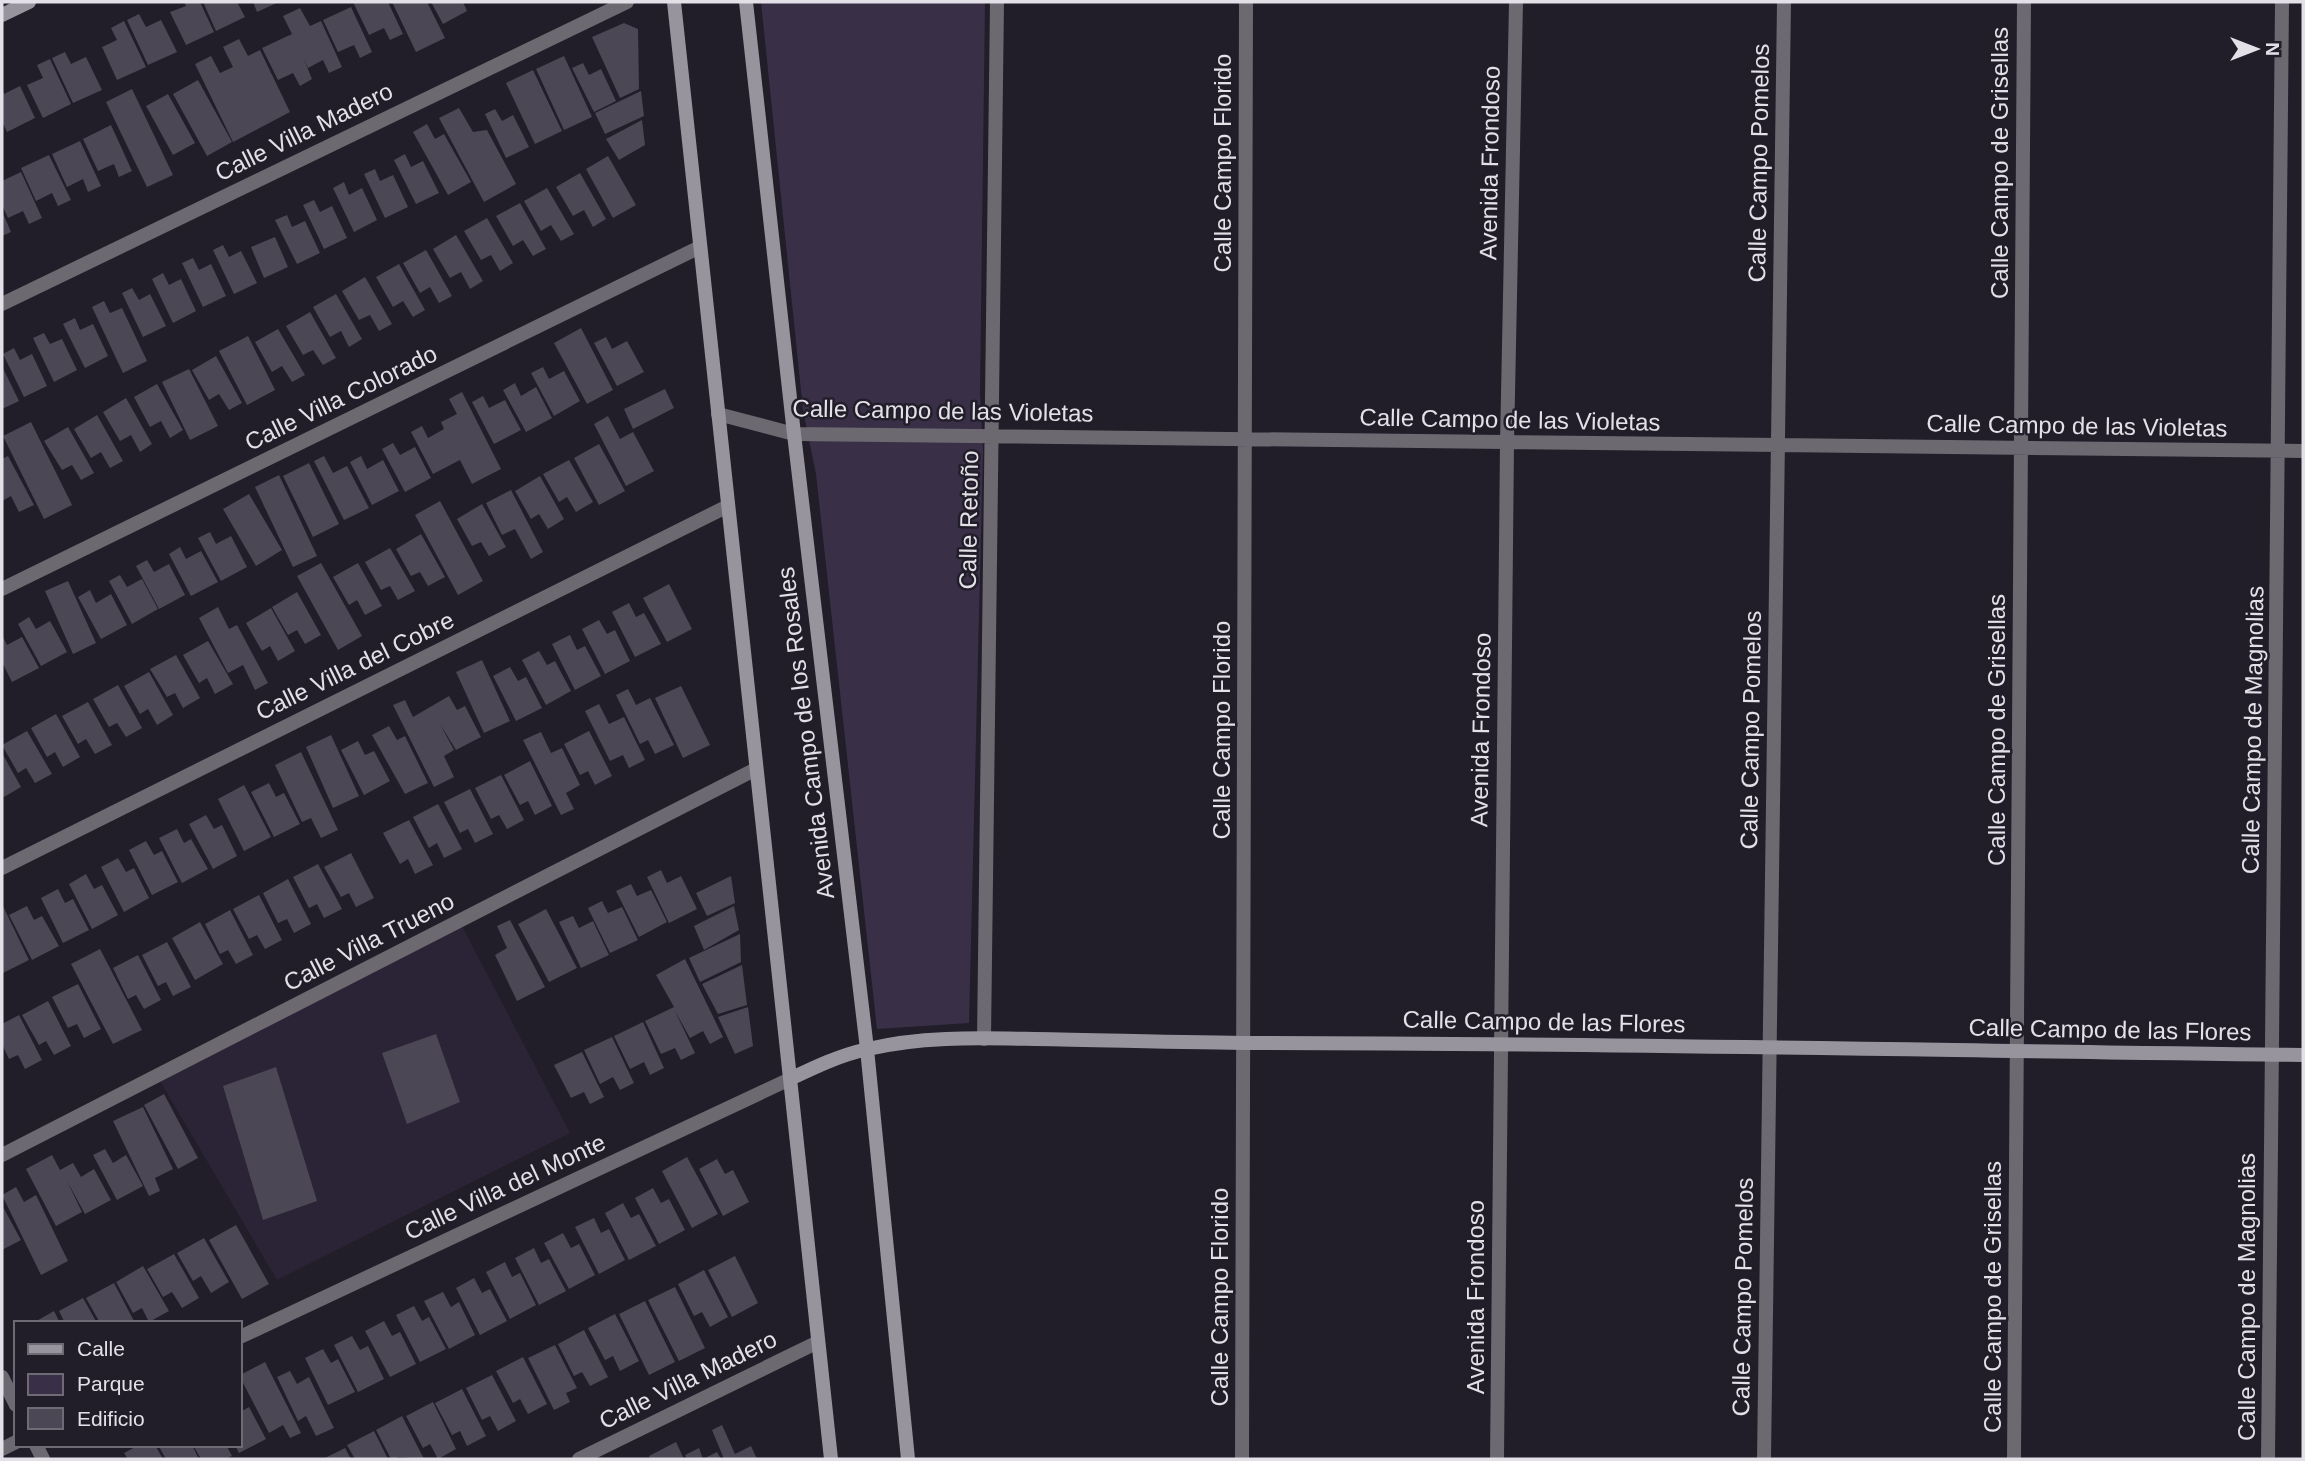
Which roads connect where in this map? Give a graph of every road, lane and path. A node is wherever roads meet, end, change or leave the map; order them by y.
1 (29, 2) edge
2 (627, 2) edge
3 (674, 2) edge
4 (746, 2) edge
5 (997, 2) edge
6 (1246, 2) edge
7 (1516, 2) edge
8 (1784, 2) edge
9 (2024, 2) edge
10 (2282, 2) edge
11 (2, 15) edge
12 (700, 247) junction
13 (2, 304) edge
14 (718, 414) junction
15 (794, 434) junction
16 (993, 437) junction
17 (1246, 440) junction
18 (1507, 443) junction
19 (1778, 445) junction
20 (2022, 448) junction
21 (2279, 451) junction
22 (2303, 451) edge
23 (728, 506) junction
24 (2, 589) edge
25 (756, 769) junction
26 (2, 867) edge
27 (984, 1039) junction
28 (1243, 1042) junction
29 (1501, 1042) junction
30 (867, 1049) junction
31 (1769, 1049) junction
32 (2017, 1052) junction
33 (2272, 1054) junction
34 (2303, 1055) edge
35 (790, 1079) junction
36 (2, 1154) edge
37 (242, 1336) edge
38 (818, 1342) junction
39 (2, 1377) edge
40 (14, 1401) edge
41 (579, 1459) edge
42 (831, 1459) edge
43 (908, 1459) edge
44 (1242, 1459) edge
45 (1497, 1459) edge
46 (1763, 1459) edge
47 (2014, 1459) edge
48 (2268, 1459) edge

1 - 11 street
2 - 13 street, Calle Villa Madero
3 - 12 street, Avenida Campo de los Rosales
4 - 15 street, Avenida Campo de los Rosales
5 - 16 street, Calle Retoño
6 - 17 street, Calle Campo Florido
7 - 18 street, Avenida Frondoso
8 - 19 street, Calle Campo Pomelos
9 - 20 street, Calle Campo de Grisellas
10 - 21 street, Calle Campo de Magnolias
12 - 14 street, Avenida Campo de los Rosales
12 - 24 street, Calle Villa Colorado
14 - 15 street, Calle Campo de las Violetas
14 - 23 street, Avenida Campo de los Rosales
15 - 16 street, Calle Campo de las Violetas
15 - 30 street, Avenida Campo de los Rosales
16 - 17 street, Calle Campo de las Violetas
16 - 27 street, Calle Retoño
17 - 18 street, Calle Campo de las Violetas
17 - 28 street, Calle Campo Florido
18 - 19 street, Calle Campo de las Violetas
18 - 29 street, Avenida Frondoso
19 - 20 street, Calle Campo de las Violetas
19 - 31 street, Calle Campo Pomelos
20 - 21 street, Calle Campo de las Violetas
20 - 32 street, Calle Campo de Grisellas
21 - 22 street, Calle Campo de las Violetas
21 - 33 street, Calle Campo de Magnolias
23 - 25 street, Avenida Campo de los Rosales
23 - 26 street, Calle Villa del Cobre
25 - 35 street, Avenida Campo de los Rosales
25 - 36 street, Calle Villa Trueno
27 - 28 street, Calle Campo de las Flores
27 - 30 street, Calle Campo de las Flores
28 - 29 street, Calle Campo de las Flores
28 - 44 street, Calle Campo Florido
29 - 31 street, Calle Campo de las Flores
29 - 45 street, Avenida Frondoso
30 - 35 street, Calle Campo de las Flores
30 - 43 street, Avenida Campo de los Rosales
31 - 32 street, Calle Campo de las Flores
31 - 46 street, Calle Campo Pomelos
32 - 33 street, Calle Campo de las Flores
32 - 47 street, Calle Campo de Grisellas
33 - 34 street, Calle Campo de las Flores
33 - 48 street, Calle Campo de Magnolias
35 - 37 street, Calle Villa del Monte
35 - 38 street, Avenida Campo de los Rosales
38 - 41 street, Calle Villa Madero
38 - 42 street, Avenida Campo de los Rosales
39 - 40 street

